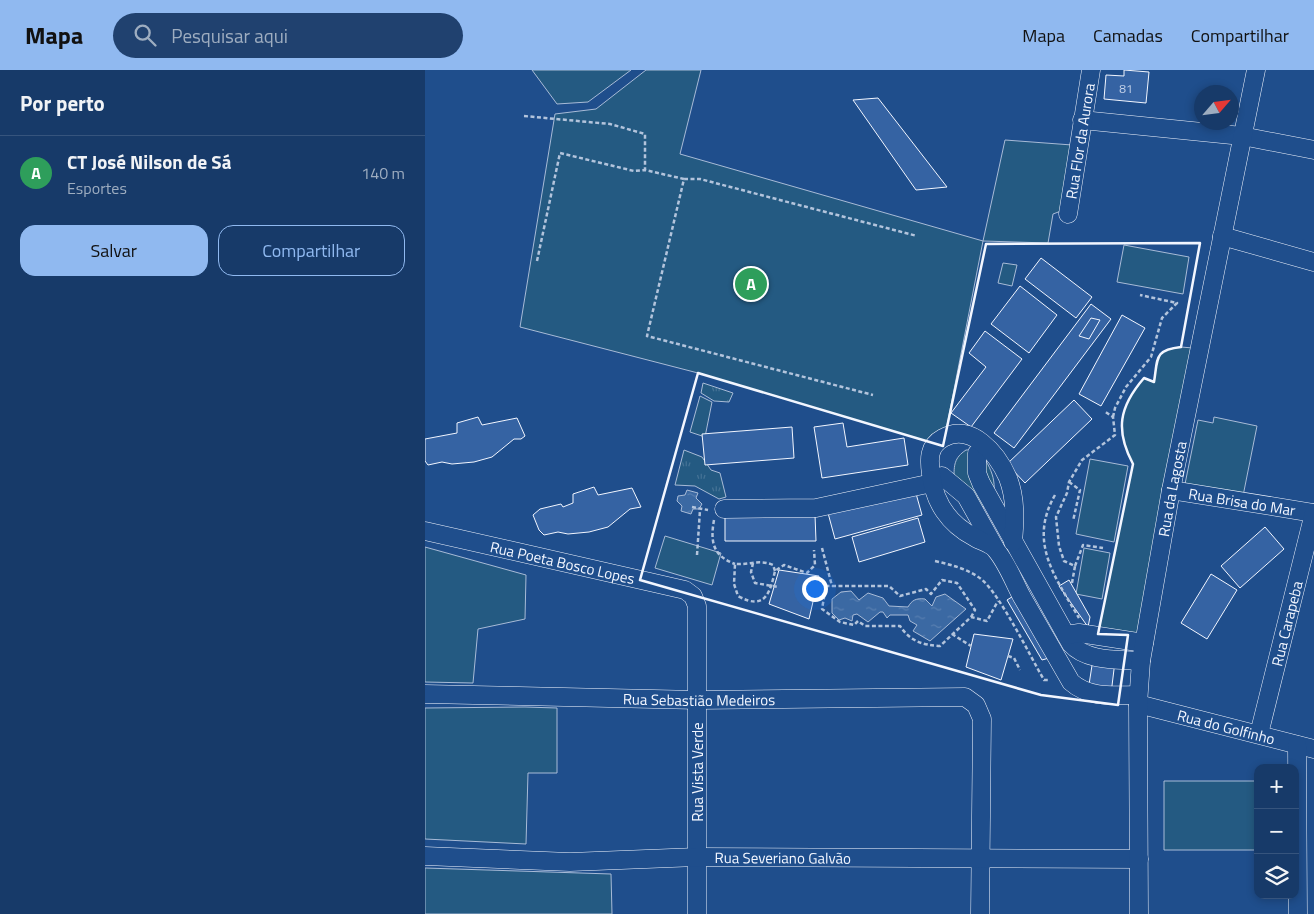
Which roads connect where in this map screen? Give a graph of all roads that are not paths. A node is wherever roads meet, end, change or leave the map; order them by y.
1 (1091, 70) edge
2 (1256, 70) edge
3 (1082, 120) junction
4 (1242, 136) junction
5 (1314, 150) edge
6 (1067, 214) dead end
7 (1216, 239) junction
8 (1314, 262) edge
9 (1191, 344) dead end
10 (977, 454) dead end
11 (937, 479) junction
12 (1171, 490) junction
13 (717, 512) road end
14 (1314, 513) edge
15 (425, 531) edge
16 (1013, 542) junction
17 (995, 548) junction
18 (695, 601) joint
19 (1066, 636) junction
20 (1144, 643) junction
21 (1141, 661) junction
22 (425, 694) edge
23 (698, 700) junction
24 (1138, 700) junction
25 (1259, 734) junction
26 (1297, 745) junction
27 (1314, 749) edge
28 (425, 856) edge
29 (980, 857) junction
30 (697, 858) junction
31 (1139, 858) junction
32 (697, 914) edge
33 (980, 914) edge
34 (1139, 914) edge
35 (1298, 914) edge

1 - 3 street, Rua Flor da Aurora
2 - 4 street, Rua da Lagosta
3 - 4 street
3 - 6 street, Rua Flor da Aurora
4 - 5 street
4 - 7 street, Rua da Lagosta
7 - 8 street
7 - 9 street
7 - 12 street, Rua da Lagosta
10 - 16 street
11 - 13 street
11 - 16 street
11 - 17 street, Rua do Golfinho
11 - 17 street
12 - 14 street, Rua Brisa do Mar
12 - 20 street, Rua da Lagosta
14 - 25 street, Rua Carapeba
15 - 18 street, Rua Poeta Bosco Lopes
16 - 19 street
17 - 24 street, Rua do Golfinho
18 - 23 street, Rua Vista Verde
19 - 20 street
19 - 21 street
20 - 21 street, Rua da Lagosta
21 - 24 street, Rua da Lagosta
22 - 23 street, Rua Sebastião Medeiros
23 - 29 street, Rua Sebastião Medeiros
23 - 30 street, Rua Vista Verde
24 - 25 street, Rua do Golfinho
24 - 31 street, Rua da Lagosta
25 - 26 street, Rua do Golfinho
26 - 27 street, Rua do Golfinho
26 - 35 street
28 - 30 street, Rua Severiano Galvão
29 - 30 street, Rua Severiano Galvão
29 - 31 street, Rua Severiano Galvão
29 - 33 street
30 - 32 street, Rua Vista Verde
31 - 34 street, Rua da Lagosta

